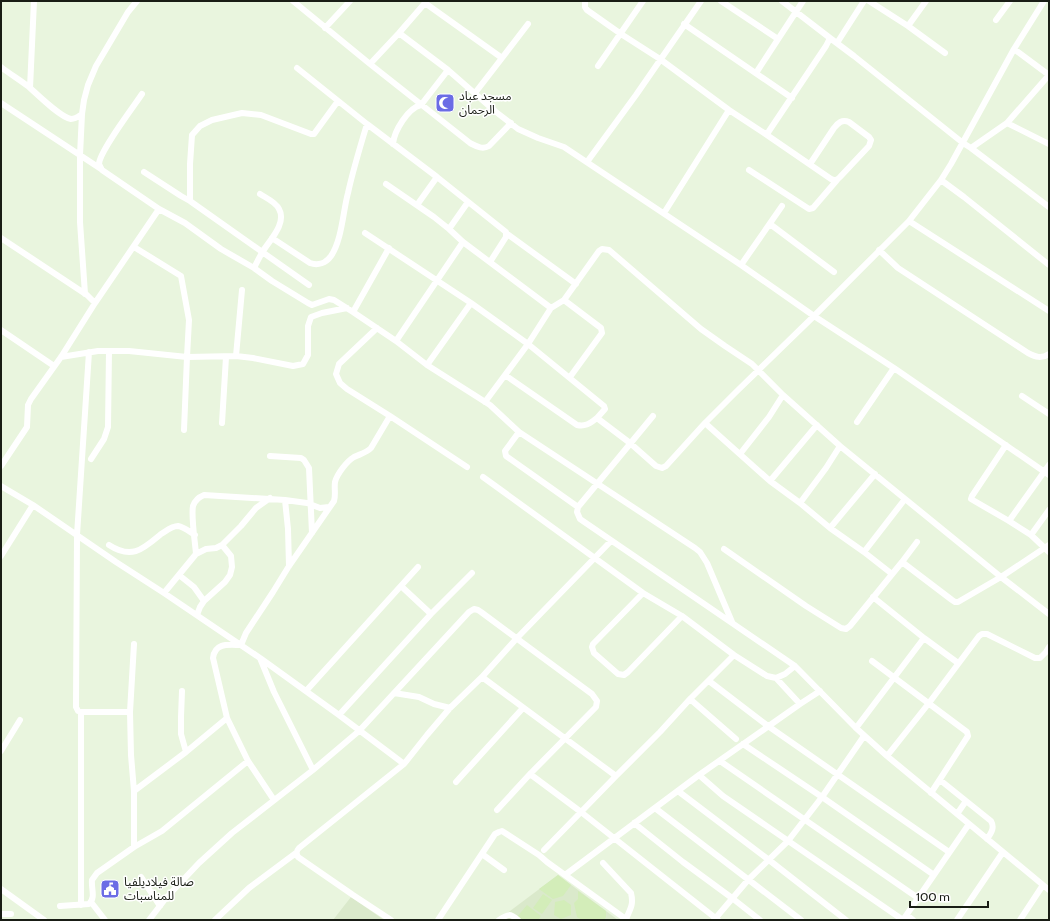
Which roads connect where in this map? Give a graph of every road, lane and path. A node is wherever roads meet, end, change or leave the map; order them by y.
1 (34, 1) edge
2 (137, 1) edge
3 (294, 1) edge
4 (350, 1) edge
5 (585, 1) edge
6 (643, 1) edge
7 (700, 1) edge
8 (721, 1) edge
9 (782, 1) edge
10 (803, 1) edge
11 (864, 1) edge
12 (869, 1) edge
13 (926, 1) edge
14 (1010, 1) edge
15 (1044, 1) edge
16 (425, 2) edge
17 (796, 12) junction
18 (996, 20) dead end
19 (528, 24) dead end
20 (684, 24) junction
21 (908, 26) junction
22 (325, 28) junction
23 (399, 33) junction
24 (621, 34) junction
25 (830, 38) junction
26 (778, 39) junction
27 (837, 43) junction
28 (1014, 49) junction
29 (945, 53) dead end
30 (502, 58) junction
31 (660, 59) junction
32 (370, 64) junction
33 (598, 66) dead end
34 (1, 67) edge
35 (297, 68) dead end
36 (448, 70) junction
37 (756, 73) junction
38 (1049, 75) edge
39 (30, 88) junction
40 (474, 93) junction
41 (142, 94) dead end
42 (792, 98) junction
43 (338, 101) junction
44 (1, 103) edge
45 (421, 104) junction
46 (729, 110) junction
47 (82, 114) junction
48 (511, 123) junction
49 (1007, 123) junction
50 (367, 124) junction
51 (764, 133) junction
52 (963, 143) junction
53 (393, 144) junction
54 (1049, 144) edge
55 (971, 148) junction
56 (80, 156) junction
57 (587, 162) junction
58 (810, 164) junction
59 (102, 170) junction
60 (749, 170) dead end
61 (144, 172) dead end
62 (437, 177) junction
63 (837, 180) junction
64 (941, 180) junction
65 (386, 184) dead end
66 (260, 194) dead end
67 (190, 201) junction
68 (468, 202) junction
69 (417, 204) junction
70 (782, 206) dead end
71 (1049, 207) edge
72 (159, 209) junction
73 (664, 213) junction
74 (909, 221) junction
75 (770, 224) junction
76 (449, 229) junction
77 (365, 232) dead end
78 (506, 233) junction
79 (1, 238) edge
80 (272, 238) junction
81 (463, 242) junction
82 (134, 247) junction
83 (389, 248) junction
84 (879, 250) junction
85 (263, 252) junction
86 (490, 262) junction
87 (741, 265) junction
88 (1049, 265) edge
89 (254, 268) junction
90 (834, 272) dead end
91 (437, 281) junction
92 (309, 284) dead end
93 (576, 284) junction
94 (242, 290) dead end
95 (85, 294) junction
96 (564, 300) junction
97 (95, 303) junction
98 (471, 304) junction
99 (347, 308) junction
100 (551, 308) junction
101 (1049, 311) edge
102 (353, 312) junction
103 (814, 316) junction
104 (378, 328) junction
105 (1, 330) edge
106 (396, 341) junction
107 (528, 344) junction
108 (110, 351) junction
109 (89, 352) junction
110 (1049, 354) edge
111 (226, 356) junction
112 (236, 356) junction
113 (60, 357) junction
114 (187, 357) junction
115 (427, 365) junction
116 (54, 366) junction
117 (894, 368) junction
118 (758, 370) junction
119 (505, 375) junction
120 (570, 377) junction
121 (783, 394) junction
122 (1022, 396) dead end
123 (485, 402) junction
124 (1049, 414) edge
125 (390, 416) junction
126 (653, 416) dead end
127 (597, 418) junction
128 (222, 422) dead end
129 (857, 422) dead end
130 (705, 423) junction
131 (816, 425) junction
132 (184, 430) dead end
133 (519, 432) junction
134 (630, 443) junction
135 (1006, 445) junction
136 (840, 446) junction
137 (740, 454) junction
138 (270, 456) dead end
139 (90, 459) dead end
140 (1049, 465) edge
141 (1, 466) edge
142 (467, 467) dead end
143 (1046, 473) edge
144 (875, 474) junction
145 (482, 477) dead end
146 (770, 481) junction
147 (598, 484) junction
148 (1, 486) edge
149 (270, 498) junction
150 (905, 499) junction
151 (285, 500) junction
152 (800, 503) junction
153 (33, 505) junction
154 (311, 505) junction
155 (578, 506) junction
156 (329, 507) junction
157 (1049, 510) edge
158 (1009, 521) junction
159 (830, 528) junction
160 (312, 533) junction
161 (76, 534) junction
162 (195, 535) junction
163 (1031, 535) junction
164 (611, 541) junction
165 (917, 542) dead end
166 (109, 544) dead end
167 (222, 545) junction
168 (1048, 548) edge
169 (724, 549) dead end
170 (864, 552) junction
171 (196, 554) junction
172 (1, 556) edge
173 (594, 558) junction
174 (902, 562) junction
175 (289, 566) junction
176 (418, 567) dead end
177 (472, 573) dead end
178 (892, 574) junction
179 (178, 575) junction
180 (1001, 577) junction
181 (401, 586) junction
182 (164, 593) junction
183 (643, 593) junction
184 (873, 597) junction
185 (204, 601) junction
186 (431, 614) junction
187 (1049, 614) edge
188 (197, 616) junction
189 (682, 616) junction
190 (732, 622) junction
191 (517, 638) junction
192 (924, 638) junction
193 (134, 644) dead end
194 (241, 645) junction
195 (1049, 647) edge
196 (734, 656) junction
197 (260, 658) junction
198 (872, 661) dead end
199 (958, 663) junction
200 (795, 666) junction
201 (482, 677) junction
202 (895, 677) junction
203 (776, 678) junction
204 (709, 681) junction
205 (182, 691) dead end
206 (306, 691) junction
207 (820, 691) junction
208 (394, 693) junction
209 (690, 699) junction
210 (929, 703) junction
211 (800, 704) junction
212 (450, 708) junction
213 (523, 708) junction
214 (81, 712) junction
215 (130, 712) junction
216 (339, 715) junction
217 (227, 718) junction
218 (20, 720) dead end
219 (768, 726) junction
220 (856, 728) junction
221 (359, 731) junction
222 (864, 736) junction
223 (565, 739) junction
224 (736, 739) dead end
225 (743, 744) junction
226 (1, 751) edge
227 (186, 752) junction
228 (887, 756) junction
229 (720, 760) junction
230 (248, 761) junction
231 (404, 764) junction
232 (313, 770) junction
233 (530, 774) junction
234 (699, 775) junction
235 (838, 775) junction
236 (616, 776) junction
237 (940, 780) junction
238 (456, 782) dead end
239 (134, 791) junction
240 (678, 791) junction
241 (931, 793) junction
242 (822, 797) junction
243 (274, 800) junction
244 (966, 801) junction
245 (655, 808) junction
246 (497, 810) dead end
247 (581, 812) junction
248 (957, 814) junction
249 (805, 819) junction
250 (634, 824) junction
251 (968, 824) junction
252 (614, 839) junction
253 (987, 839) junction
254 (788, 840) junction
255 (134, 847) junction
256 (544, 850) dead end
257 (949, 852) junction
258 (1003, 852) junction
259 (296, 853) junction
260 (482, 854) junction
261 (769, 860) junction
262 (603, 863) dead end
263 (504, 870) dead end
264 (565, 875) junction
265 (934, 875) junction
266 (141, 877) dead end
267 (748, 880) junction
268 (1043, 884) junction
269 (1, 889) edge
270 (1049, 890) edge
271 (732, 898) junction
272 (918, 898) junction
273 (91, 902) junction
274 (80, 904) junction
275 (60, 906) dead end
276 (160, 906) junction
277 (1, 914) edge
278 (11, 914) dead end
279 (907, 915) junction
280 (716, 919) edge
281 (44, 920) edge
282 (105, 920) edge
283 (149, 920) edge
284 (215, 920) edge
285 (392, 920) edge
286 (438, 920) edge
287 (499, 920) edge
288 (518, 920) edge
289 (626, 920) edge
290 (760, 920) edge
291 (801, 920) edge
292 (846, 920) edge
293 (913, 920) edge
294 (957, 920) edge
295 (1020, 920) edge

1 - 39 street
2 - 47 street
3 - 22 street
4 - 22 street
5 - 24 street
6 - 24 street
7 - 20 street
8 - 26 street
9 - 17 street
10 - 17 street
11 - 27 street
12 - 21 street
13 - 21 street
14 - 18 street
15 - 28 street
16 - 23 street
16 - 30 street
17 - 25 street
17 - 26 street
19 - 30 street
20 - 31 street
20 - 37 street
21 - 29 street
22 - 32 street
23 - 32 street
23 - 36 street
24 - 31 street
24 - 33 street
25 - 27 street
25 - 42 street
26 - 37 street
27 - 52 street
28 - 38 street
28 - 52 street
30 - 40 street
31 - 46 street
31 - 57 street
32 - 45 street
34 - 39 street
35 - 43 street
36 - 40 street
36 - 45 street
37 - 42 street
38 - 49 street
39 - 47 street
40 - 48 street
41 - 59 street
42 - 51 street
43 - 50 street
43 - 67 street
44 - 56 street
45 - 48 street
45 - 53 street
46 - 51 street
46 - 73 street
47 - 56 street
48 - 57 street
49 - 54 street
49 - 55 street
50 - 53 street
50 - 80 street
51 - 58 street
52 - 55 street
52 - 64 street
53 - 62 street
55 - 71 street
56 - 59 street
56 - 95 street
57 - 73 street
58 - 63 street
58 - 63 street
59 - 72 street
60 - 63 street
61 - 67 street
62 - 68 street
62 - 69 street
64 - 74 street
64 - 88 street
65 - 69 street
66 - 80 street
67 - 85 street
68 - 76 street
68 - 78 street
69 - 76 street
70 - 75 street
72 - 82 street
72 - 89 street
73 - 87 street
74 - 84 street
74 - 101 street
75 - 87 street
75 - 90 street
76 - 81 street
77 - 83 street
78 - 86 street
78 - 93 street
79 - 95 street
80 - 85 street
81 - 86 street
81 - 91 street
82 - 97 street
82 - 114 street
83 - 91 street
83 - 102 street
84 - 103 street
84 - 110 street
85 - 89 street
85 - 92 street
86 - 100 street
87 - 103 street
89 - 99 street
91 - 98 street
91 - 106 street
93 - 96 street
93 - 118 street
94 - 112 street
95 - 97 street
96 - 100 street
96 - 120 street
97 - 113 street
98 - 107 street
98 - 115 street
99 - 102 street
99 - 112 street
100 - 107 street
102 - 104 street
103 - 117 street
103 - 118 street
104 - 106 street
104 - 125 street
105 - 116 street
106 - 115 street
107 - 119 street
107 - 120 street
108 - 109 street
108 - 114 street
108 - 139 street
109 - 113 street
109 - 161 street
111 - 112 street
111 - 114 street
111 - 128 street
113 - 116 street
114 - 132 street
115 - 123 street
116 - 141 street
117 - 129 street
117 - 135 street
118 - 121 street
118 - 130 street
119 - 123 street
119 - 127 street
120 - 127 street
121 - 131 street
121 - 137 street
122 - 124 street
123 - 133 street
125 - 142 street
125 - 156 street
126 - 134 street
127 - 134 street
130 - 134 street
130 - 137 street
131 - 136 street
131 - 146 street
133 - 147 street
133 - 155 street
134 - 147 street
135 - 143 street
135 - 158 street
136 - 144 street
136 - 152 street
137 - 146 street
138 - 154 street
140 - 143 street
143 - 158 street
144 - 150 street
144 - 159 street
145 - 173 street
146 - 152 street
147 - 155 street
147 - 190 street
148 - 153 street
149 - 151 street
149 - 162 street
149 - 167 street
150 - 170 street
150 - 180 street
151 - 154 street
151 - 175 street
152 - 159 street
153 - 161 street
153 - 172 street
154 - 156 street
154 - 160 street
155 - 164 street
156 - 160 street
157 - 163 street
158 - 163 street
159 - 170 street
160 - 175 street
161 - 182 street
161 - 214 street
162 - 166 street
162 - 171 street
163 - 168 street
164 - 173 street
164 - 190 street
165 - 174 street
167 - 171 street
167 - 185 street
168 - 180 street
169 - 184 street
170 - 178 street
171 - 179 street
173 - 183 street
173 - 191 street
174 - 178 street
174 - 180 street
175 - 194 street
176 - 181 street
177 - 186 street
178 - 184 street
179 - 182 street
179 - 185 street
180 - 187 street
181 - 186 street
181 - 206 street
182 - 188 street
183 - 189 street
183 - 189 street
184 - 192 street
185 - 188 street
186 - 216 street
188 - 194 street
189 - 196 street
190 - 200 street
191 - 201 street
191 - 208 street
191 - 223 street
192 - 199 street
192 - 202 street
193 - 215 street
194 - 197 street
194 - 217 street
195 - 199 street
196 - 203 street
196 - 204 street
197 - 206 street
197 - 232 street
198 - 202 street
199 - 210 street
200 - 203 street
200 - 207 street
201 - 212 street
201 - 213 street
202 - 210 street
202 - 220 street
203 - 211 street
204 - 209 street
204 - 219 street
205 - 227 street
206 - 216 street
207 - 211 street
207 - 220 street
208 - 212 street
208 - 221 street
209 - 224 street
209 - 236 street
210 - 228 street
210 - 237 street
211 - 219 street
212 - 231 street
213 - 223 street
213 - 238 street
214 - 215 street
214 - 274 street
215 - 239 street
216 - 221 street
217 - 227 street
217 - 230 street
218 - 226 street
219 - 225 street
219 - 235 street
220 - 222 street
221 - 231 street
221 - 232 street
222 - 228 street
222 - 235 street
223 - 233 street
223 - 236 street
225 - 229 street
225 - 242 street
227 - 239 street
228 - 241 street
229 - 234 street
229 - 249 street
230 - 243 street
230 - 255 street
231 - 259 street
232 - 243 street
233 - 246 street
233 - 247 street
234 - 240 street
234 - 254 street
235 - 242 street
235 - 257 street
236 - 247 street
237 - 241 street
237 - 244 street
239 - 255 street
240 - 245 street
240 - 261 street
241 - 248 street
242 - 249 street
242 - 265 street
243 - 276 street
244 - 248 street
244 - 253 street
245 - 250 street
245 - 267 street
247 - 252 street
247 - 256 street
248 - 251 street
249 - 254 street
249 - 272 street
250 - 252 street
250 - 271 street
251 - 253 street
251 - 257 street
252 - 264 street
252 - 280 street
253 - 258 street
254 - 261 street
254 - 279 street
255 - 273 street
257 - 265 street
258 - 268 street
258 - 294 street
259 - 284 street
259 - 285 street
260 - 263 street
260 - 264 street
260 - 286 street
261 - 267 street
261 - 292 street
262 - 289 street
264 - 289 street
265 - 272 street
266 - 276 street
267 - 271 street
267 - 291 street
268 - 270 street
268 - 295 street
269 - 281 street
271 - 280 street
271 - 290 street
272 - 279 street
273 - 274 street
273 - 282 street
274 - 275 street
276 - 283 street
277 - 278 street
279 - 293 street
287 - 288 street

